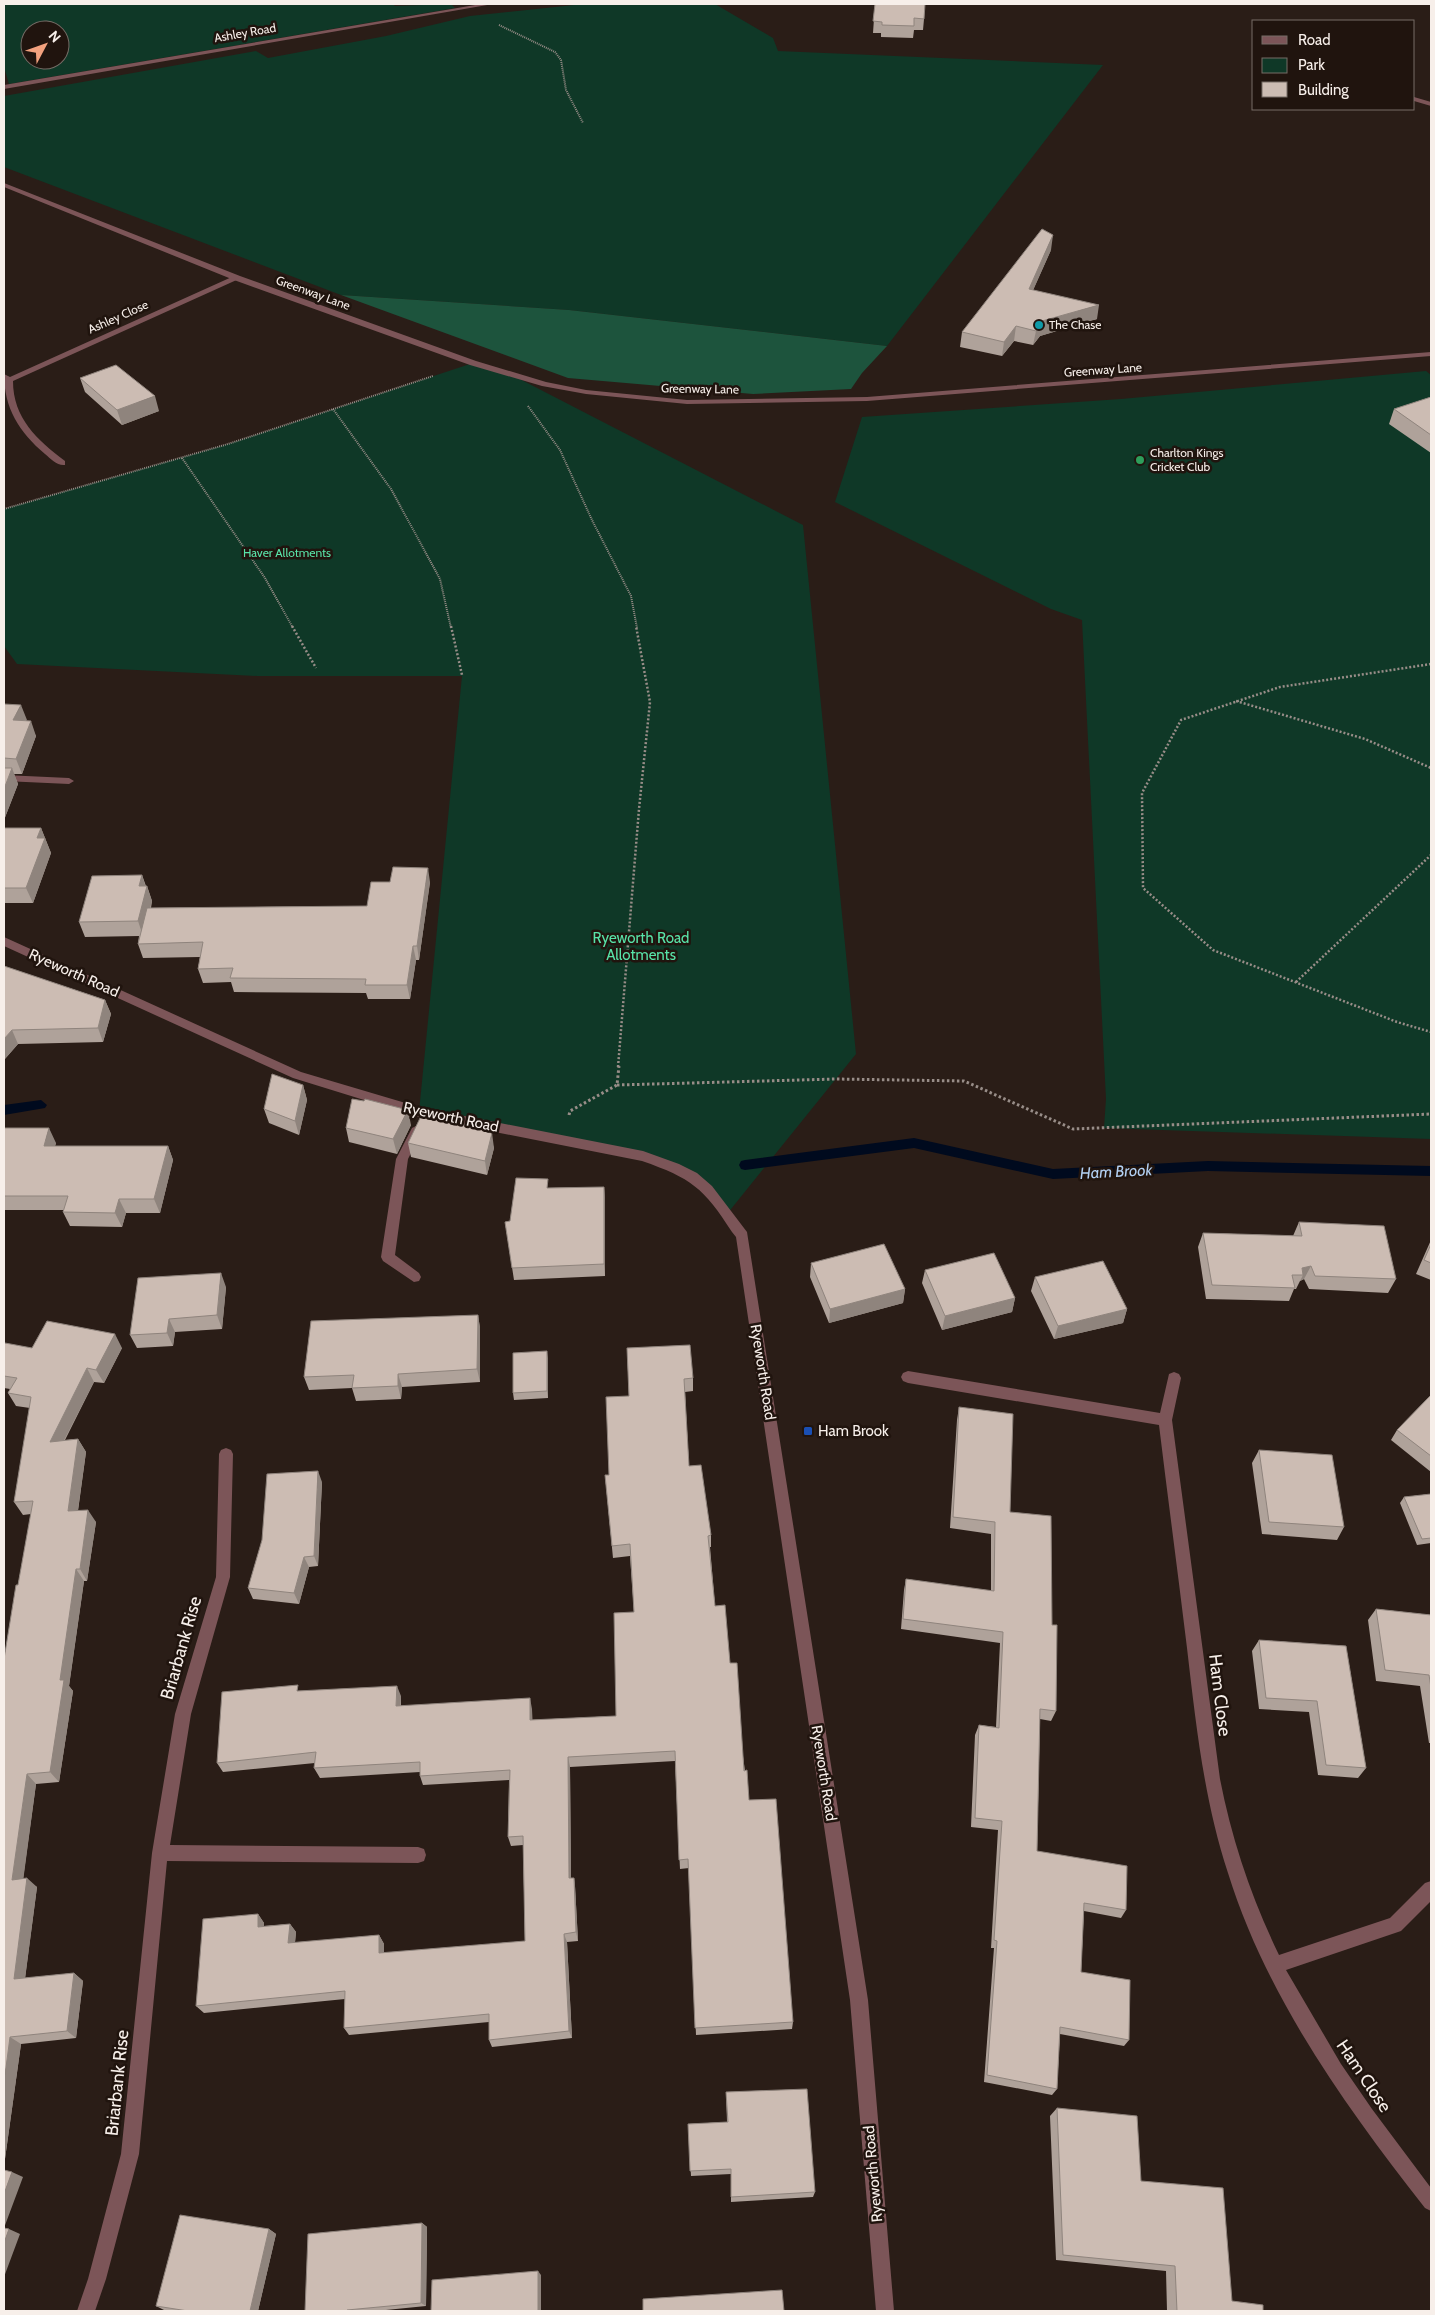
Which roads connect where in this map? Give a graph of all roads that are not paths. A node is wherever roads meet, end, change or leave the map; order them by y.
1 (490, 4) edge
2 (480, 5) edge
3 (4, 87) edge
4 (1415, 99) edge
5 (1431, 104) edge
6 (4, 184) edge
7 (237, 278) junction
8 (1431, 354) edge
9 (6, 378) edge
10 (62, 463) dead end
11 (4, 778) edge
12 (69, 781) dead end
13 (4, 941) edge
14 (425, 1113) junction
15 (414, 1277) dead end
16 (908, 1378) dead end
17 (1174, 1378) dead end
18 (1165, 1420) junction
19 (226, 1454) dead end
20 (160, 1853) junction
21 (418, 1855) dead end
22 (1431, 1889) edge
23 (1275, 1966) junction
24 (1431, 2202) edge
25 (86, 2311) edge
26 (885, 2311) edge

1 - 2 street, Ashley Road
2 - 3 street, Ashley Road
4 - 5 street
6 - 7 street, Greenway Lane
7 - 8 street, Greenway Lane
7 - 9 street, Ashley Close
9 - 10 street, Ashley Close
11 - 12 street
13 - 14 street, Ryeworth Road
14 - 15 street
14 - 26 street, Ryeworth Road
16 - 18 street
17 - 18 street, Ham Close
18 - 23 street, Ham Close
19 - 20 street, Briarbank Rise
20 - 21 street
20 - 25 street, Briarbank Rise
22 - 23 street
23 - 24 street, Ham Close

